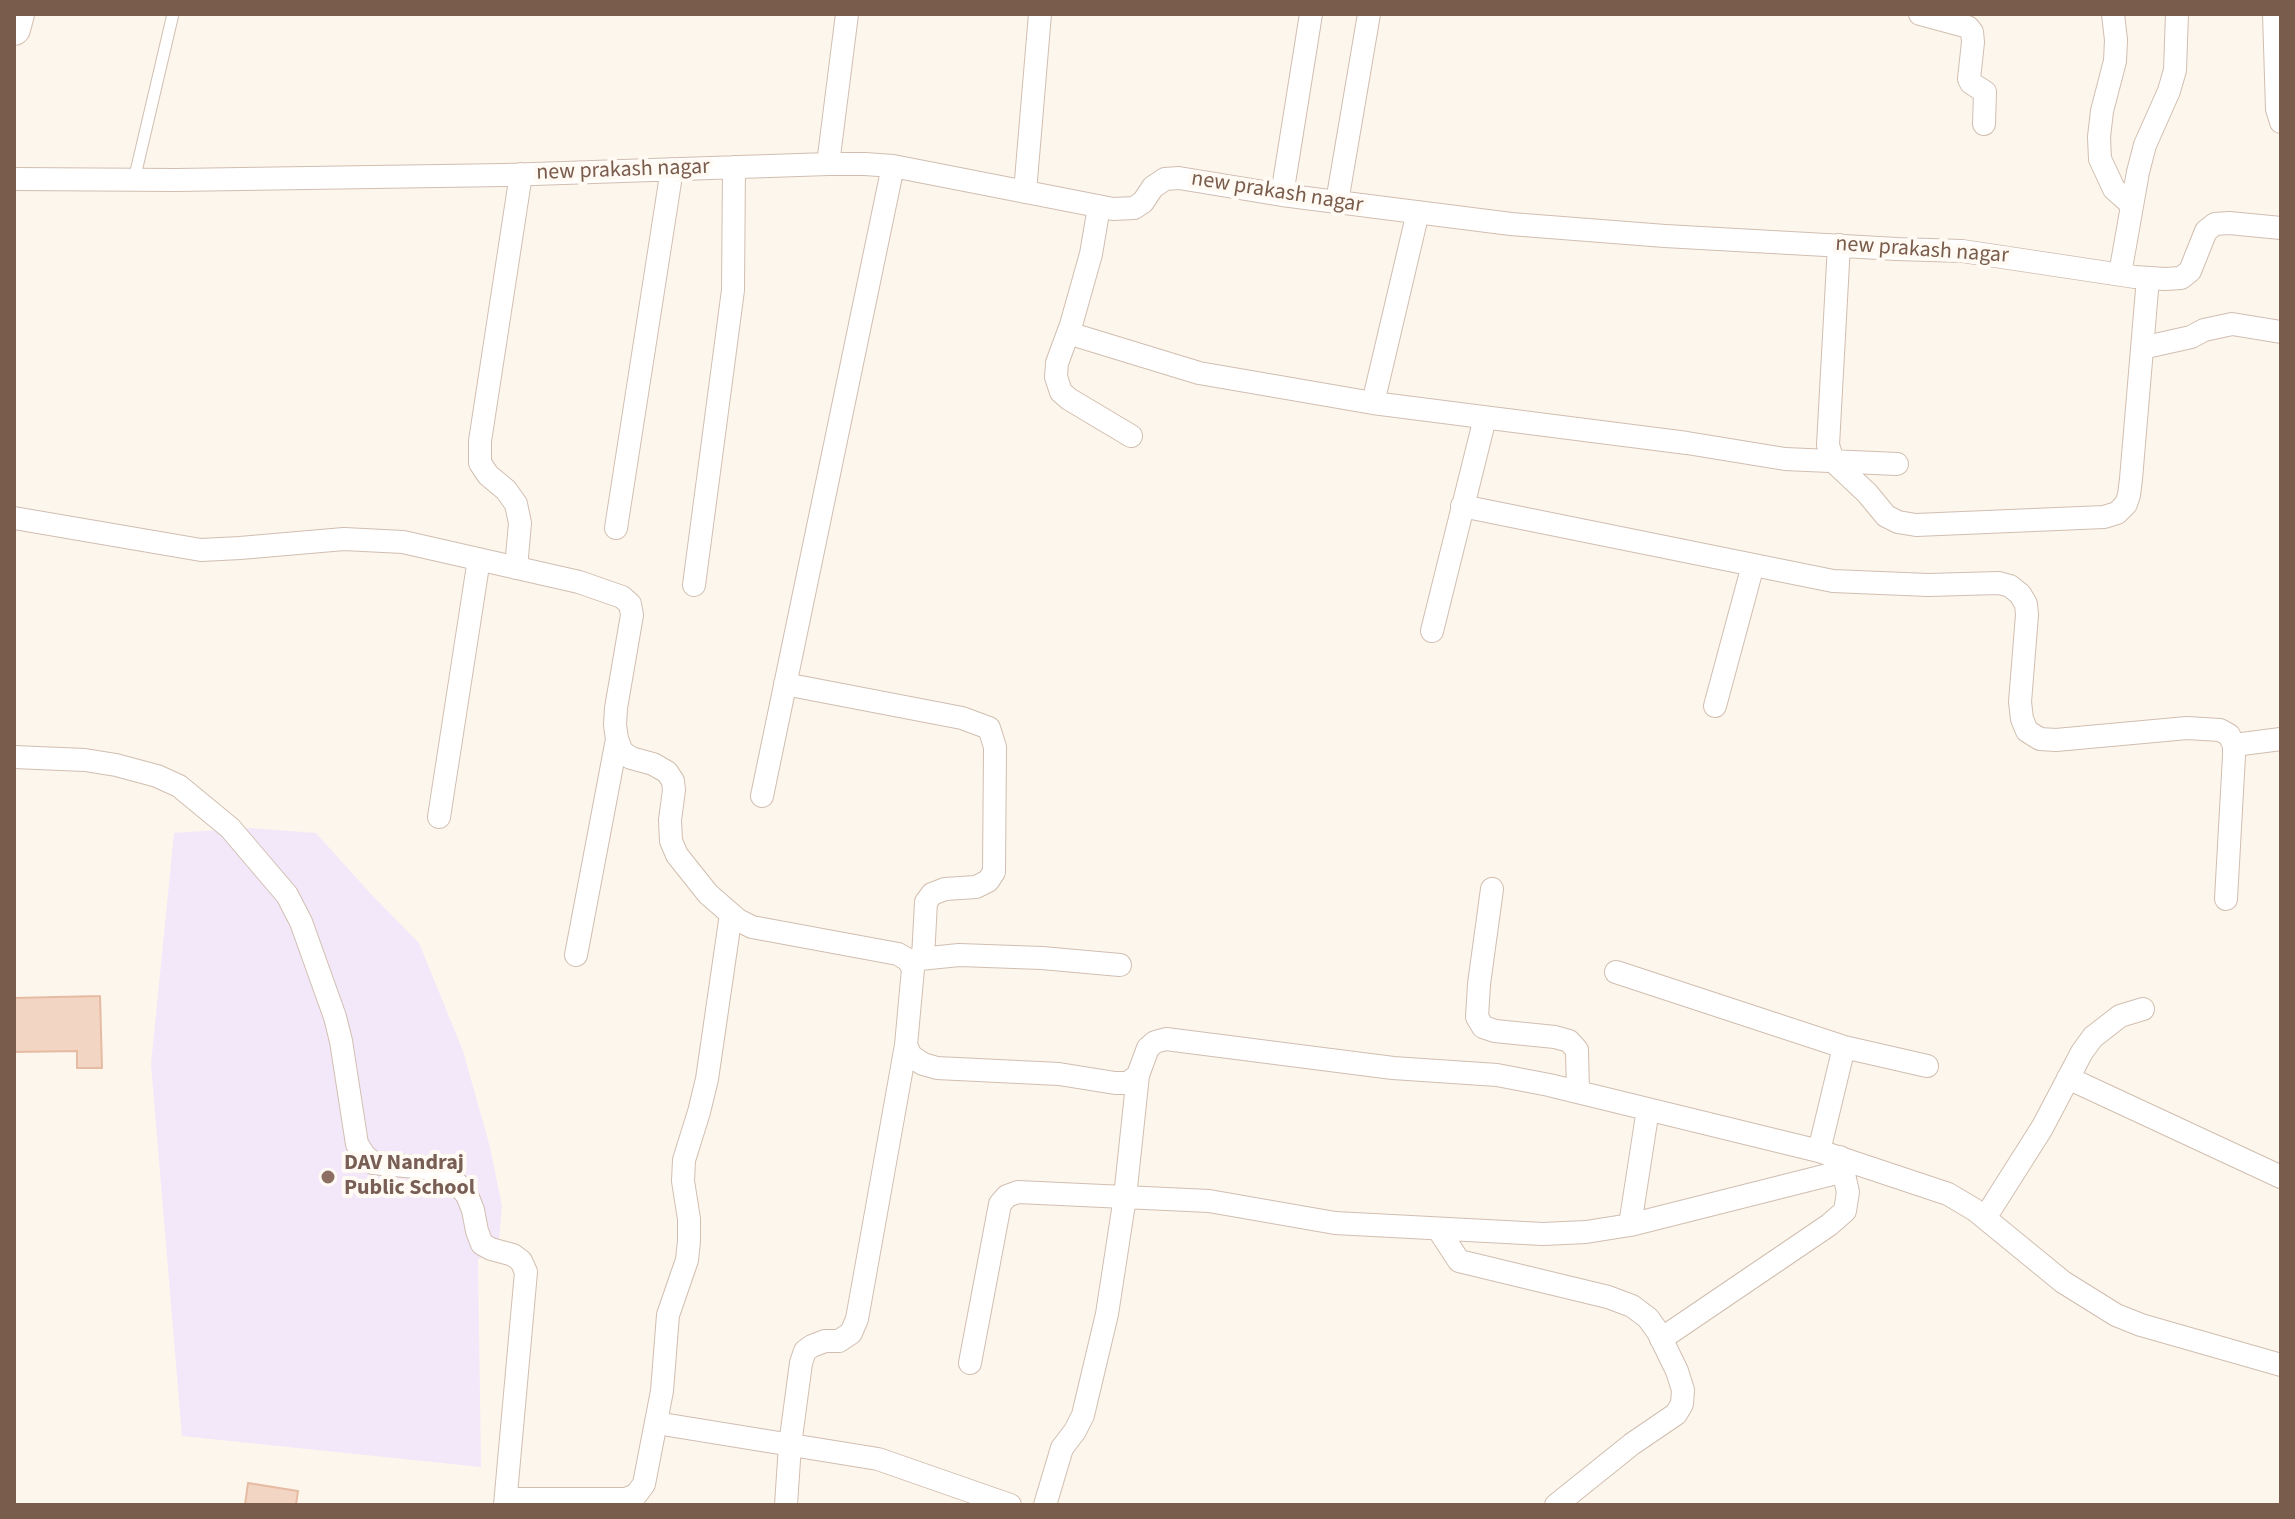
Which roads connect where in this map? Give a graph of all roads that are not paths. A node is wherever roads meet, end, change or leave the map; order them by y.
1 (18, 14) edge
2 (173, 14) edge
3 (847, 14) edge
4 (1040, 14) edge
5 (1311, 14) edge
6 (1369, 14) edge
7 (1920, 14) edge
8 (2113, 14) edge
9 (2177, 14) edge
10 (2274, 14) edge
11 (14, 29) edge
12 (2281, 122) edge
13 (1984, 124) dead end
14 (828, 164) junction
15 (893, 166) junction
16 (734, 167) junction
17 (672, 169) junction
18 (521, 174) junction
19 (14, 179) edge
20 (134, 180) junction
21 (1025, 192) junction
22 (1282, 195) junction
23 (1337, 202) junction
24 (2132, 205) junction
25 (1099, 207) junction
26 (1418, 212) junction
27 (2281, 228) edge
28 (1839, 245) junction
29 (2120, 274) junction
30 (2148, 278) junction
31 (2281, 332) edge
32 (1068, 333) junction
33 (2142, 348) junction
34 (1373, 403) junction
35 (1485, 418) junction
36 (1131, 436) dead end
37 (1833, 461) junction
38 (1897, 464) dead end
39 (1462, 506) junction
40 (14, 518) edge
41 (616, 528) dead end
42 (479, 559) junction
43 (1753, 565) junction
44 (516, 568) junction
45 (694, 585) dead end
46 (1432, 631) dead end
47 (785, 684) junction
48 (1715, 706) dead end
49 (617, 739) junction
50 (2281, 739) edge
51 (2234, 745) junction
52 (14, 757) edge
53 (762, 796) dead end
54 (439, 817) dead end
55 (1492, 889) dead end
56 (2226, 899) dead end
57 (731, 914) junction
58 (576, 955) dead end
59 (916, 959) junction
60 (1120, 965) dead end
61 (1616, 972) dead end
62 (2143, 1009) dead end
63 (906, 1045) junction
64 (1844, 1047) junction
65 (1927, 1066) dead end
66 (1138, 1075) junction
67 (2068, 1078) junction
68 (1578, 1092) junction
69 (1648, 1109) junction
70 (1834, 1160) junction
71 (2281, 1177) edge
72 (1125, 1197) junction
73 (1985, 1218) junction
74 (1630, 1225) junction
75 (1438, 1229) junction
76 (1661, 1339) junction
77 (970, 1363) dead end
78 (2281, 1365) edge
79 (656, 1423) junction
80 (790, 1445) junction
81 (506, 1502) edge
82 (786, 1505) edge
83 (1010, 1505) edge
84 (1045, 1505) edge
85 (1556, 1505) edge

1 - 11 main road
2 - 20 lane
3 - 14 street
4 - 21 street
5 - 22 street
6 - 23 street
7 - 13 street
8 - 24 street
9 - 24 street
10 - 12 street
14 - 15 street, new prakash nagar
14 - 16 street, new prakash nagar
15 - 21 street, new prakash nagar
15 - 47 street
16 - 17 street, new prakash nagar
16 - 45 street
17 - 18 street, new prakash nagar
17 - 41 street
18 - 20 street, new prakash nagar
18 - 44 street
19 - 20 street, new prakash nagar
21 - 25 street, new prakash nagar
22 - 23 street, new prakash nagar
22 - 25 street, new prakash nagar
23 - 26 street, new prakash nagar
24 - 29 street
25 - 32 street
26 - 28 street, new prakash nagar
26 - 34 street
27 - 30 street, new prakash nagar
28 - 29 street, new prakash nagar
28 - 37 street
29 - 30 street, new prakash nagar
30 - 33 street
31 - 33 street
32 - 34 street
32 - 36 street
33 - 37 street
34 - 35 street
35 - 37 street
35 - 39 street
37 - 38 street
39 - 43 street
39 - 46 street
40 - 42 street
42 - 44 street
42 - 54 street
43 - 48 street
43 - 51 street
44 - 49 street
47 - 53 street
47 - 59 street
49 - 57 street
49 - 58 street
50 - 51 street
51 - 56 street
52 - 81 street
55 - 68 street
57 - 59 street
57 - 79 street
59 - 60 street
59 - 63 street
61 - 64 street
62 - 67 street
63 - 66 street
63 - 80 street
64 - 65 street
64 - 70 street
66 - 68 street
66 - 72 street
67 - 71 street
67 - 73 street
68 - 69 street
69 - 70 street
69 - 74 street
70 - 73 street
70 - 74 street
70 - 76 street
72 - 75 street
72 - 77 street
72 - 84 street
73 - 78 street
74 - 75 street
75 - 76 street
76 - 85 street
79 - 80 street
79 - 81 street
80 - 82 street
80 - 83 street

